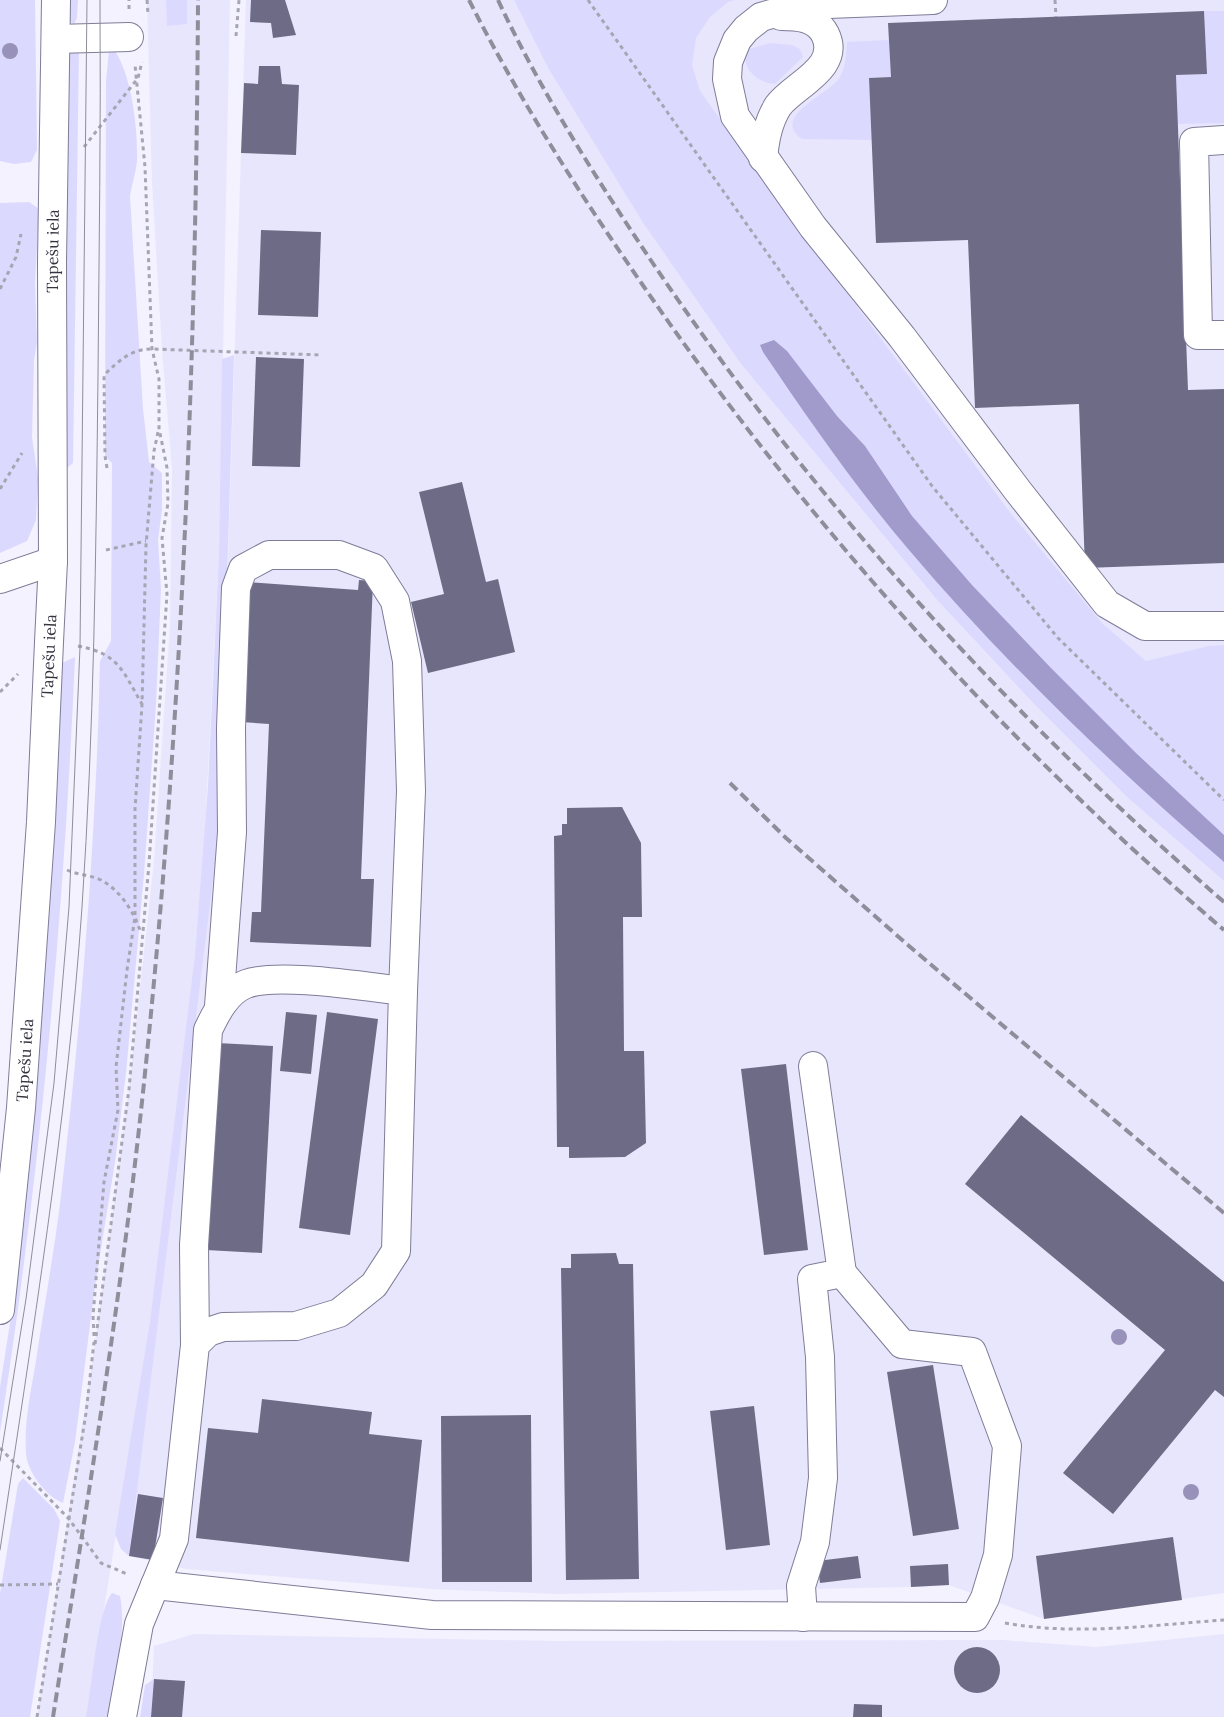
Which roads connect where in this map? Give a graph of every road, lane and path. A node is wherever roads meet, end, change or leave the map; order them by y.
1 (56, 0) edge
2 (239, 0) edge
3 (588, 0) edge
4 (933, 0) edge
5 (1055, 0) edge
6 (1056, 17) dead end
7 (761, 18) junction
8 (236, 36) dead end
9 (129, 37) joint
10 (56, 39) junction
11 (138, 78) junction
12 (1224, 140) edge
13 (763, 158) junction
14 (54, 173) junction
15 (22, 229) dead end
16 (0, 289) edge
17 (1224, 335) edge
18 (152, 349) junction
19 (322, 355) dead end
20 (159, 428) junction
21 (107, 468) dead end
22 (146, 541) junction
23 (106, 550) dead end
24 (53, 561) junction
25 (0, 580) edge
26 (1224, 626) edge
27 (49, 642) junction
28 (142, 704) junction
29 (1224, 800) edge
30 (39, 857) junction
31 (135, 917) junction
32 (142, 936) junction
33 (403, 991) junction
34 (219, 1006) junction
35 (813, 1066) dead end
36 (842, 1274) junction
37 (0, 1310) edge
38 (94, 1344) junction
39 (195, 1345) junction
40 (0, 1448) edge
41 (69, 1519) junction
42 (58, 1584) junction
43 (0, 1585) edge
44 (155, 1585) junction
45 (803, 1617) junction
46 (975, 1618) junction
47 (1224, 1620) edge
48 (37, 1717) edge
49 (122, 1717) edge

1 - 10 street, Tapešu iela
2 - 8 path
3 - 29 path
4 - 7 street
5 - 6 path
7 - 13 street
7 - 13 street
9 - 10 street
9 - 11 path
10 - 14 street, Tapešu iela
11 - 14 path
11 - 18 path
12 - 17 street
13 - 26 street
14 - 24 street, Tapešu iela
15 - 16 path
18 - 19 path
18 - 20 path
18 - 21 path
20 - 22 path
20 - 32 path
22 - 23 path
22 - 28 path
24 - 25 street
24 - 27 street, Tapešu iela
27 - 28 path
27 - 30 street, Tapešu iela
28 - 31 path
30 - 31 path
30 - 37 street, Tapešu iela
31 - 32 path
31 - 38 path
32 - 38 path
33 - 34 street
33 - 34 street
33 - 39 street
34 - 39 street
35 - 36 street
36 - 45 street
36 - 46 street
38 - 41 path
39 - 44 street
40 - 41 path
41 - 42 path
41 - 44 path
42 - 43 path
42 - 48 path
44 - 45 street
44 - 49 street
45 - 46 street
46 - 47 path

